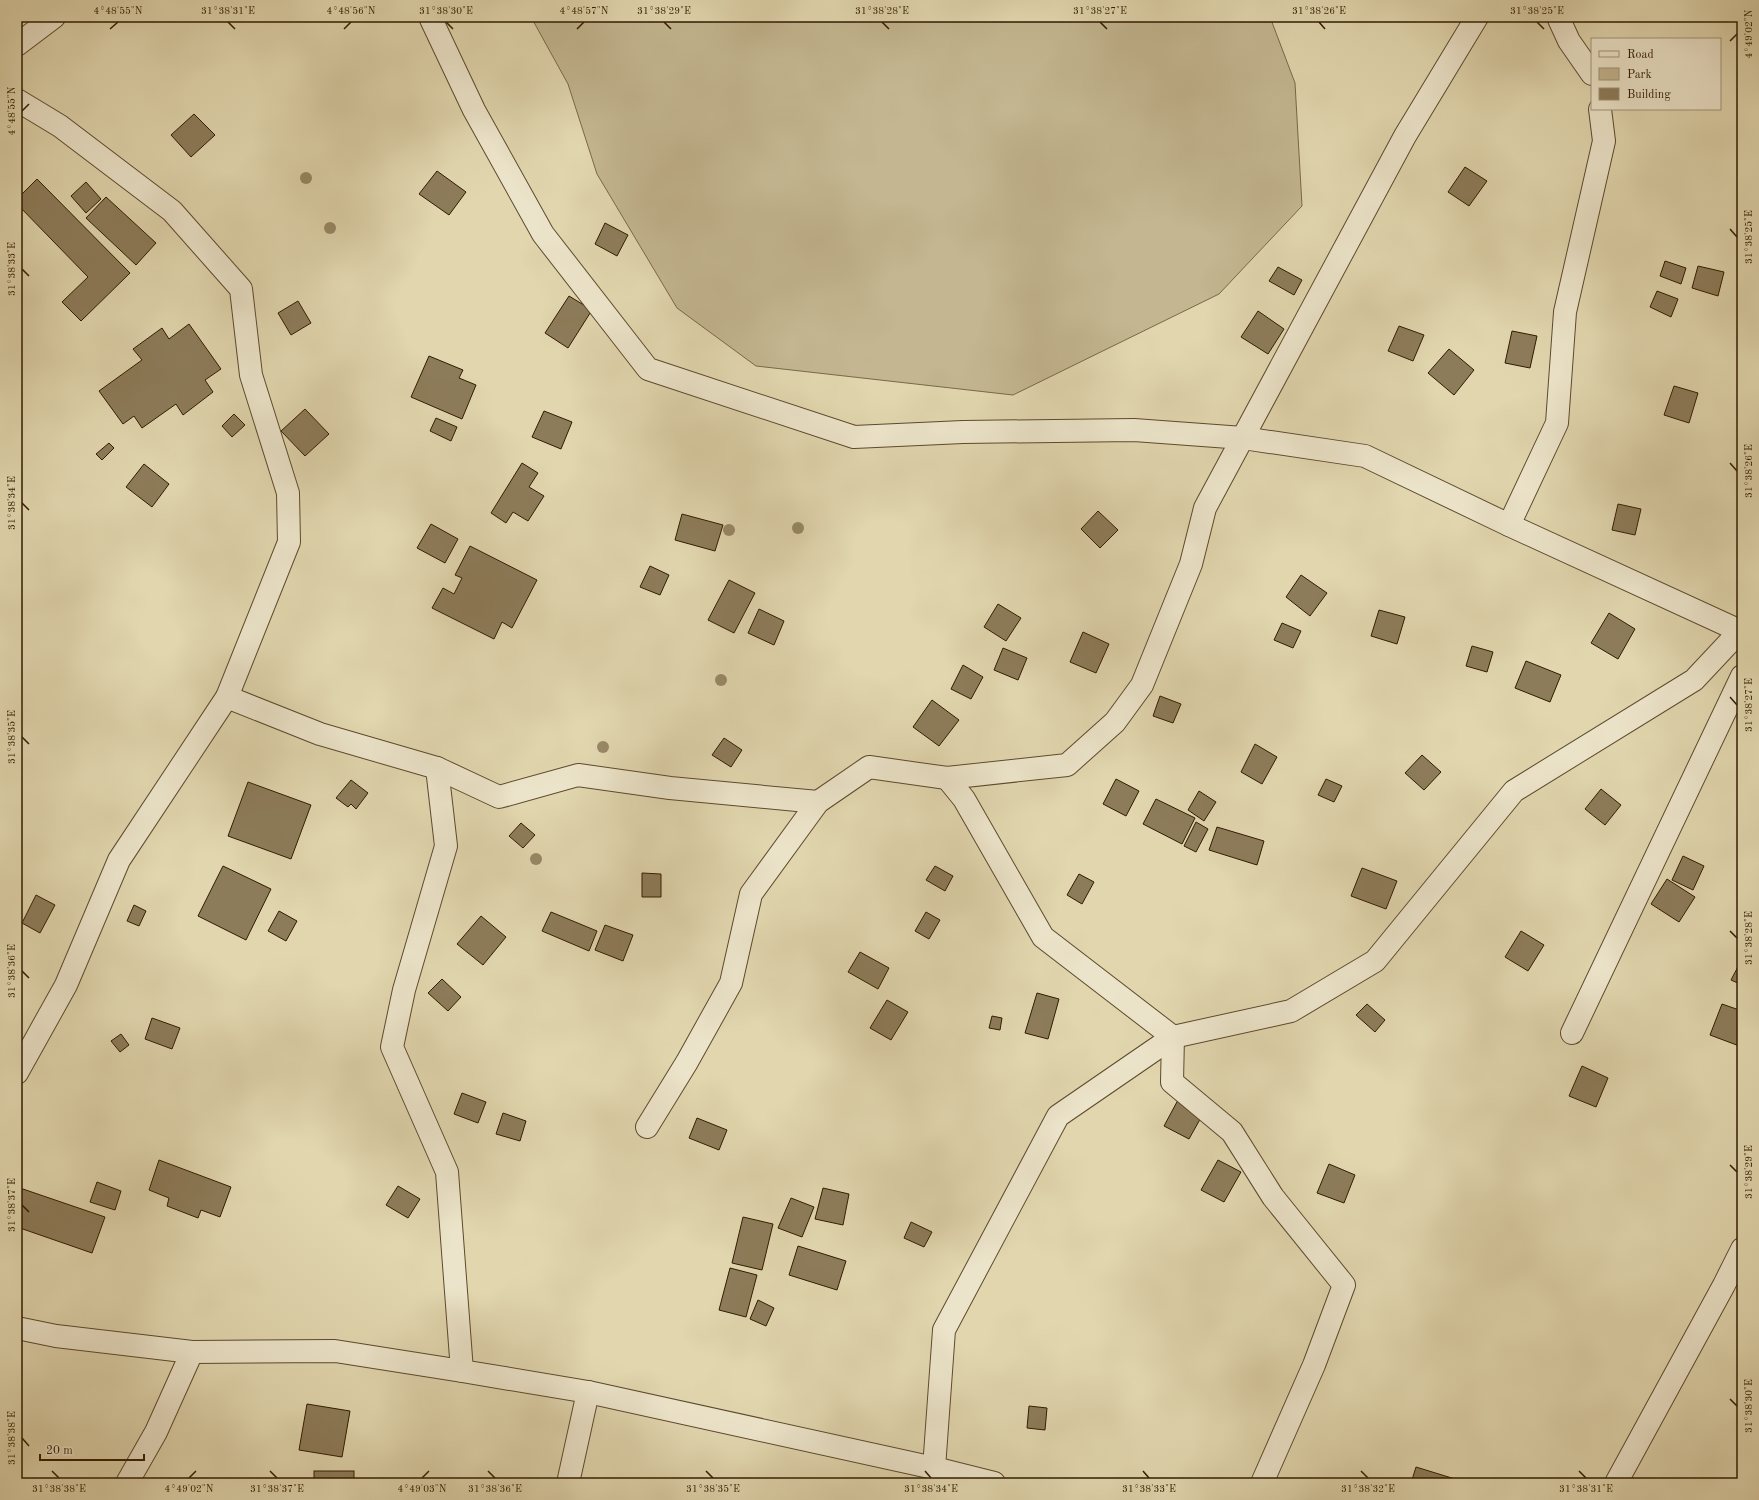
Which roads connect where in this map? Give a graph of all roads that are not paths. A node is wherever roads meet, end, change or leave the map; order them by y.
1 (54, 17) edge
2 (430, 17) edge
3 (1477, 17) edge
4 (1558, 17) edge
5 (17, 46) edge
6 (1591, 73) edge
7 (17, 100) edge
8 (1600, 110) edge
9 (1244, 438) junction
10 (1509, 525) junction
11 (1742, 676) edge
12 (227, 697) junction
13 (437, 768) junction
14 (947, 778) junction
15 (818, 802) junction
16 (1572, 1032) dead end
17 (1173, 1037) junction
18 (17, 1073) edge
19 (648, 1127) dead end
20 (1742, 1249) edge
21 (17, 1328) edge
22 (192, 1352) junction
23 (462, 1371) junction
24 (588, 1392) junction
25 (934, 1468) junction
26 (127, 1483) edge
27 (568, 1483) edge
28 (994, 1483) edge
29 (1262, 1483) edge
30 (1616, 1483) edge

1 - 5 street
2 - 9 street
3 - 9 street
4 - 6 street
7 - 12 street
8 - 10 street
9 - 10 street
9 - 14 street
10 - 17 street
11 - 16 street
12 - 13 street
12 - 18 street
13 - 15 street
13 - 23 street
14 - 15 street
14 - 17 street
15 - 19 street
17 - 25 street
17 - 29 street
20 - 30 street
21 - 22 street
22 - 23 street
22 - 26 street
23 - 24 street
24 - 25 street
24 - 27 street
25 - 28 street

